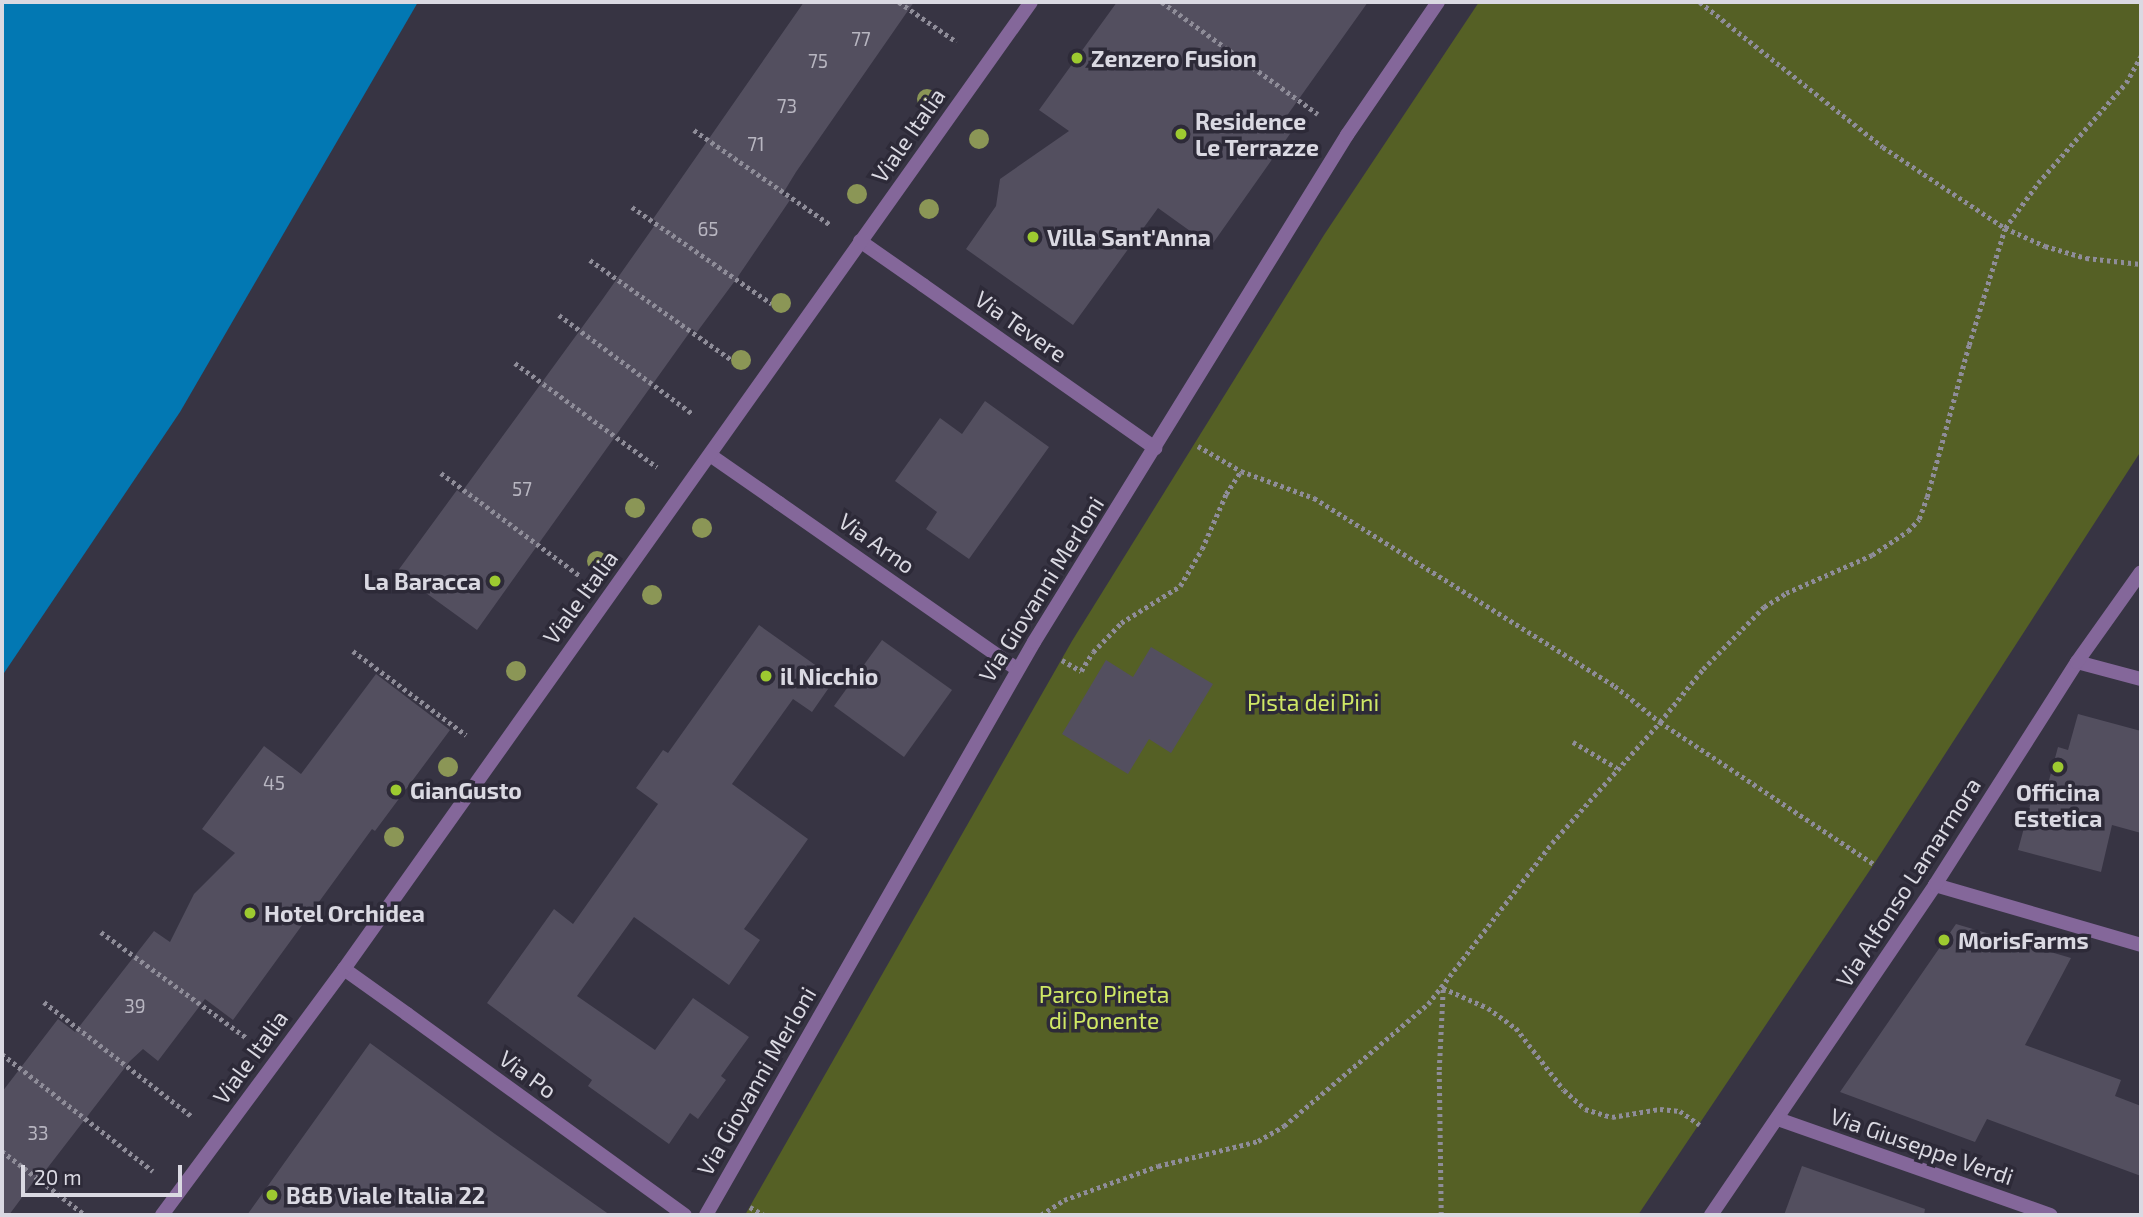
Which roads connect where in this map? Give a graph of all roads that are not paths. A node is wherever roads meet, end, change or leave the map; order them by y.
1 (1031, 2) edge
2 (1438, 2) edge
3 (859, 243) junction
4 (1155, 448) junction
5 (710, 455) junction
6 (2141, 572) edge
7 (2077, 662) junction
8 (1017, 669) junction
9 (2141, 679) edge
10 (1935, 885) junction
11 (2141, 945) edge
12 (344, 969) junction
13 (1778, 1119) junction
14 (162, 1215) edge
15 (685, 1215) edge
16 (706, 1215) edge
17 (1711, 1215) edge
18 (2051, 1215) edge

1 - 3 street, Viale Italia
2 - 4 street, Via Giovanni Merloni
3 - 4 street, Via Tevere
3 - 5 street, Viale Italia
4 - 8 street, Via Giovanni Merloni
5 - 8 street, Via Arno
5 - 12 street, Viale Italia
6 - 7 street, Via Alfonso Lamarmora
7 - 9 street
7 - 10 street, Via Alfonso Lamarmora
8 - 16 street, Via Giovanni Merloni
10 - 11 street
10 - 13 street, Via Alfonso Lamarmora
12 - 14 street, Viale Italia
12 - 15 street, Via Po
13 - 17 street, Via Alfonso Lamarmora
13 - 18 street, Via Giuseppe Verdi

